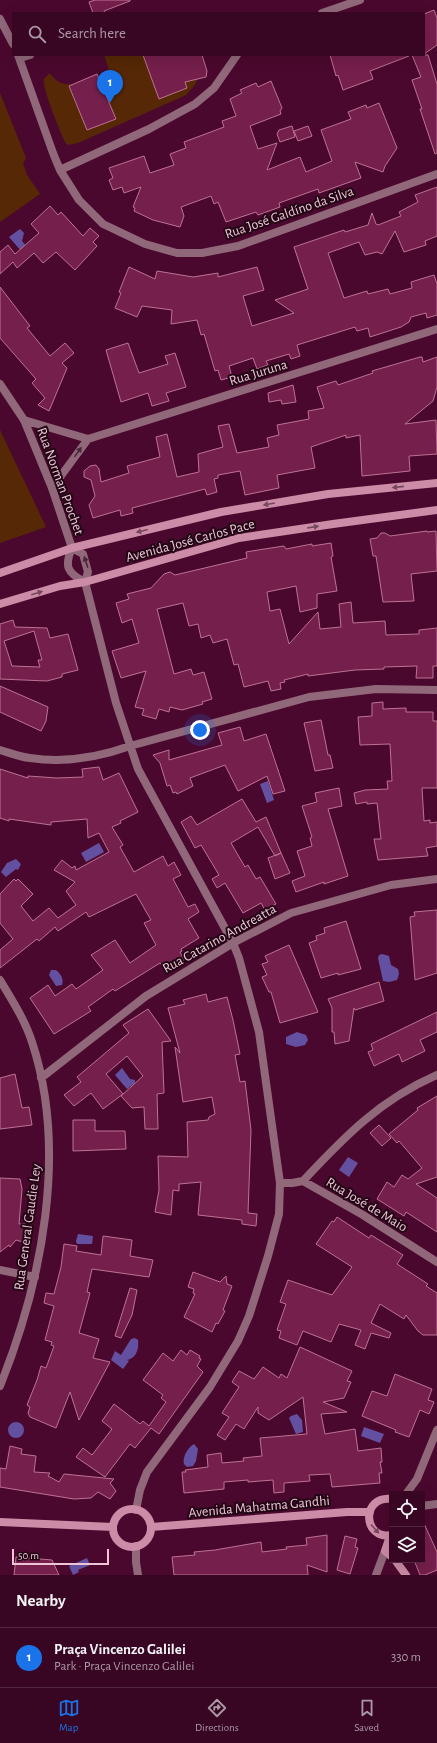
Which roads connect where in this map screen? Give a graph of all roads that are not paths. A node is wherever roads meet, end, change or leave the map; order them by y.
1 (360, 0) edge
2 (325, 12) edge
3 (0, 20) edge
4 (12, 42) edge
5 (19, 56) edge
6 (236, 56) edge
7 (60, 170) junction
8 (437, 174) edge
9 (437, 329) edge
10 (0, 384) edge
11 (24, 420) junction
12 (88, 439) junction
13 (437, 483) edge
14 (52, 488) junction
15 (437, 510) edge
16 (72, 548) junction
17 (0, 573) edge
18 (85, 582) junction
19 (0, 604) edge
20 (437, 690) edge
21 (130, 746) junction
22 (0, 750) edge
23 (437, 879) edge
24 (233, 943) junction
25 (0, 980) edge
26 (437, 1075) edge
27 (41, 1078) junction
28 (303, 1181) junction
29 (280, 1183) junction
30 (437, 1262) edge
31 (0, 1270) edge
32 (35, 1277) junction
33 (0, 1386) edge
34 (437, 1430) edge
35 (408, 1491) edge
36 (389, 1499) edge
37 (437, 1504) edge
38 (425, 1506) edge
39 (136, 1510) junction
40 (370, 1512) junction
41 (0, 1522) edge
42 (113, 1526) junction
43 (151, 1527) junction
44 (389, 1536) edge
45 (389, 1541) edge
46 (136, 1546) junction
47 (385, 1551) junction
48 (389, 1554) edge
49 (397, 1563) edge
50 (138, 1575) edge
51 (376, 1575) edge
52 (406, 1575) edge

1 - 2 street
3 - 4 street
5 - 7 street, Rua José Galdíno da Silva
6 - 7 street
7 - 8 street, Rua José Galdíno da Silva
9 - 12 street, Rua Juruna
10 - 11 street, Rua Norman Prochet
11 - 12 street
11 - 14 street, Rua Norman Prochet
14 -> 12 street
13 -> 16 main road, Avenida José Carlos Pace
14 - 16 street, Rua Norman Prochet
18 -> 15 main road, Avenida José Carlos Pace
16 - 17 main road, Avenida José Carlos Pace
18 -> 16 street
16 - 18 street
19 -> 18 main road, Avenida José Carlos Pace
18 - 21 street
20 - 21 street
21 - 22 street
21 - 24 street
23 - 24 street, Rua Catarino Andreatta
24 - 27 street, Rua Catarino Andreatta
24 - 29 street
25 - 27 street, Rua General Gaudie Ley
26 - 28 street
27 - 32 street, Rua General Gaudie Ley
28 - 29 street, Rua José de Maio
28 - 30 street, Rua José de Maio
29 - 39 street
31 - 32 street
32 - 33 street, Rua General Gaudie Ley
34 - 35 street
36 - 40 main road
37 - 38 street
39 - 42 main road
39 - 43 main road
40 - 43 main road, Avenida Mahatma Gandhi
40 -> 44 main road
41 - 42 main road
42 - 46 main road
43 - 46 main road
45 - 47 main road
46 - 50 street
47 - 48 main road
47 - 51 street
49 - 52 main road

